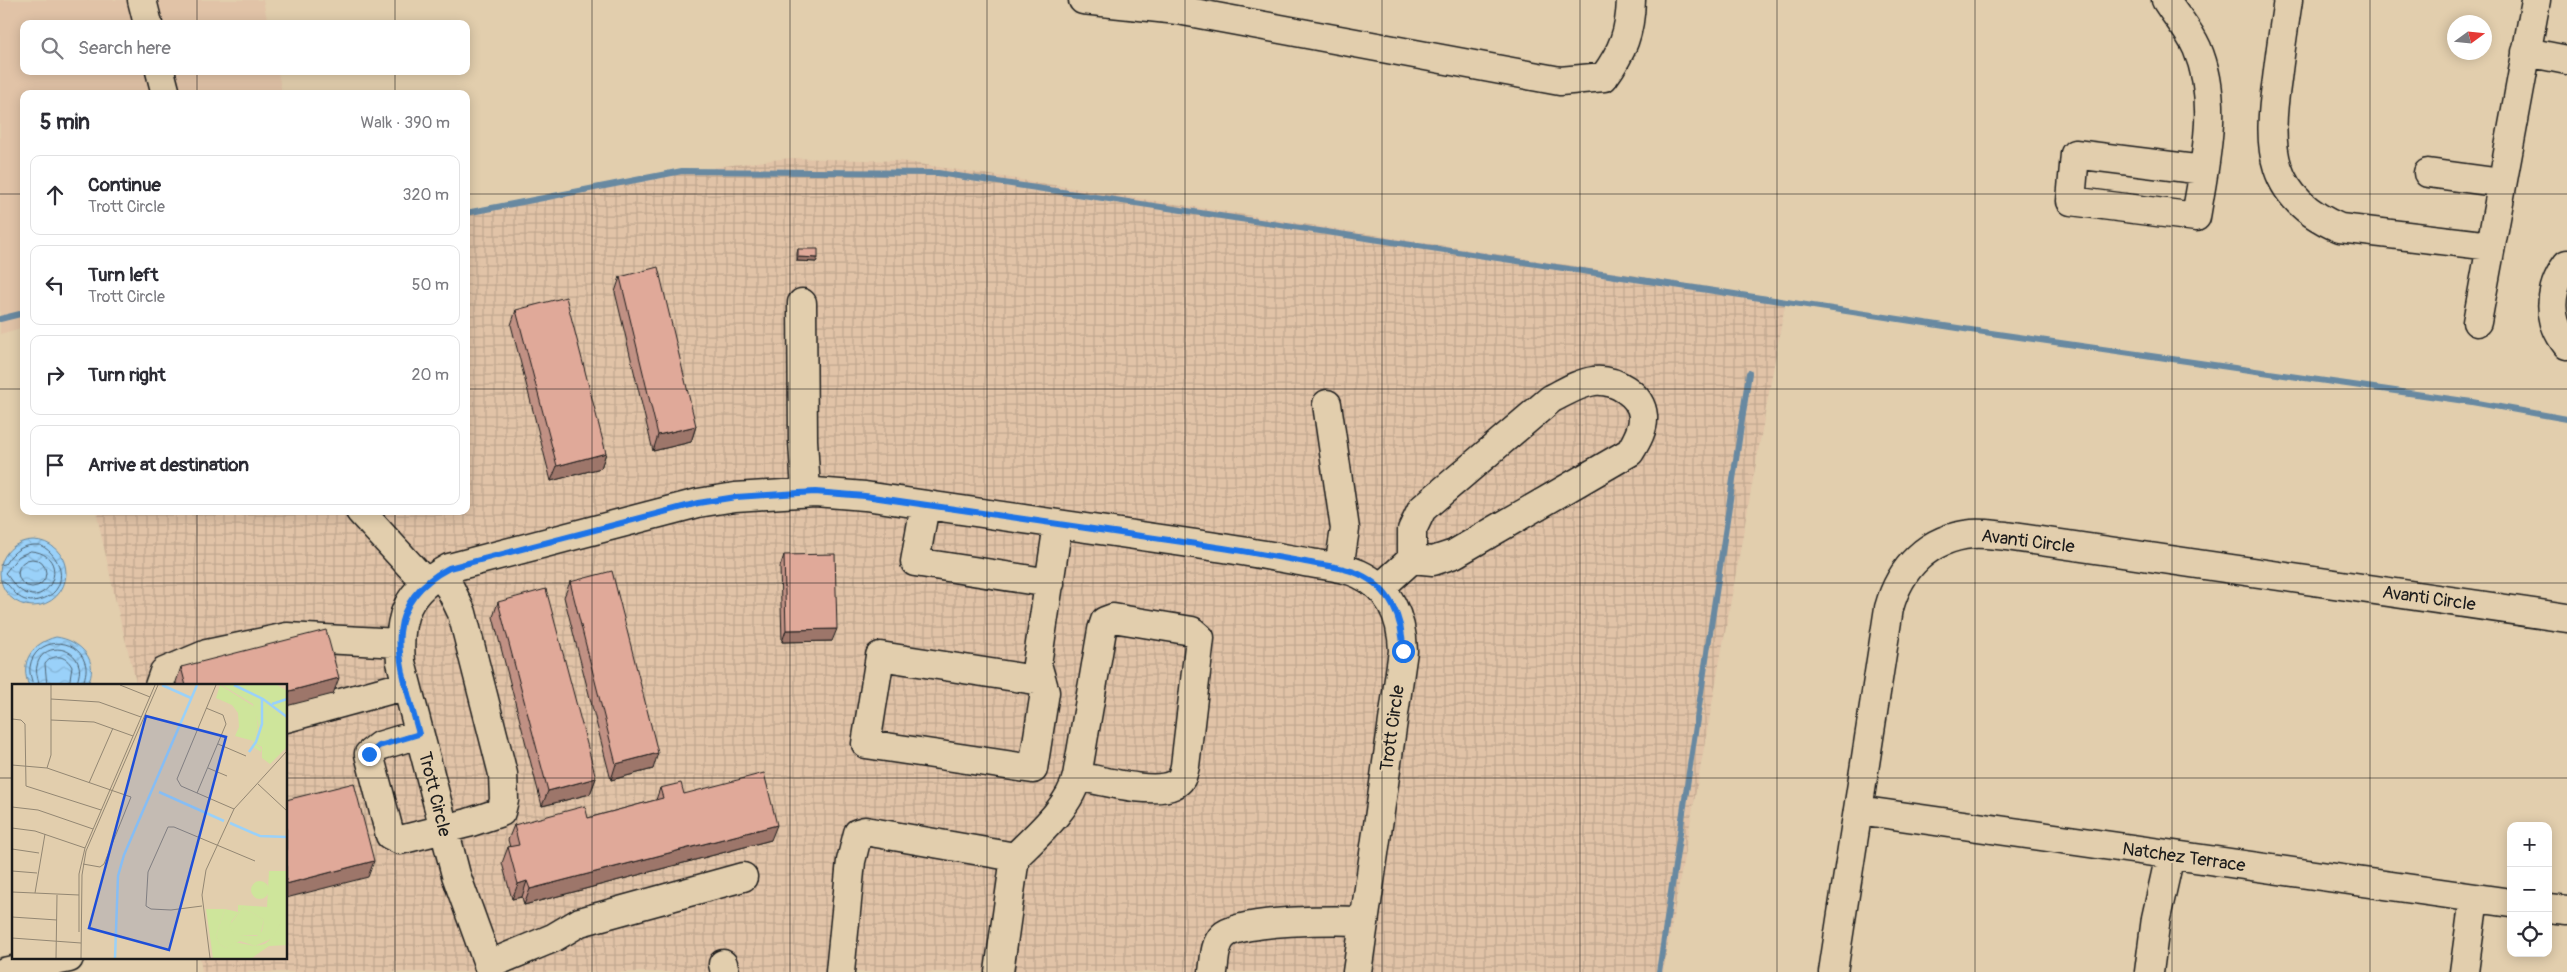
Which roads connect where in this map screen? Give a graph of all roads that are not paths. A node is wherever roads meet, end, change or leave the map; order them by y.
1 (142, 0) edge
2 (1083, 0) edge
3 (1631, 0) edge
4 (2166, 0) edge
5 (2288, 0) edge
6 (2536, 0) edge
7 (147, 20) edge
8 (2526, 52) junction
9 (2567, 60) edge
10 (161, 75) edge
11 (165, 90) edge
12 (2203, 170) junction
13 (2428, 173) dead end
14 (2502, 183) junction
15 (2491, 246) junction
16 (2567, 264) edge
17 (802, 303) dead end
18 (2477, 322) dead end
19 (2567, 345) edge
20 (1326, 404) dead end
21 (806, 492) junction
22 (925, 505) junction
23 (364, 515) edge
24 (1058, 524) junction
25 (1412, 559) junction
26 (1339, 568) junction
27 (432, 578) junction
28 (1050, 583) junction
29 (1380, 588) junction
30 (2567, 618) edge
31 (399, 643) junction
32 (1042, 681) junction
33 (160, 684) edge
34 (407, 685) junction
35 (288, 717) edge
36 (419, 734) junction
37 (1077, 776) junction
38 (1858, 810) junction
39 (444, 828) junction
40 (2170, 855) junction
41 (1015, 857) junction
42 (743, 877) dead end
43 (2474, 898) junction
44 (2507, 902) edge
45 (2552, 909) edge
46 (2567, 911) edge
47 (1364, 920) junction
48 (60, 960) edge
49 (490, 968) edge
50 (4, 972) edge
51 (840, 972) edge
52 (999, 972) edge
53 (1213, 972) edge
54 (1357, 972) edge
55 (1833, 972) edge
56 (2149, 972) edge
57 (2464, 972) edge

1 - 7 street
2 - 3 street
4 - 12 street
5 - 15 street
6 - 8 street
8 - 9 street
8 - 14 street
10 - 11 street
12 - 12 street
13 - 14 street
14 - 15 street
15 - 18 street
16 - 19 street
17 - 21 street
20 - 26 street
21 - 22 street, Trott Circle
21 - 27 street, Trott Circle
22 - 24 street, Trott Circle
22 - 28 street
23 - 27 street
24 - 26 street, Trott Circle
24 - 28 street
25 - 25 street
25 - 29 street
26 - 29 street, Trott Circle
27 - 31 street, Trott Circle
27 - 39 street
28 - 32 street
29 - 47 street, Trott Circle
30 - 38 street, Avanti Circle
31 - 33 street
31 - 34 street, Trott Circle
32 - 32 street
34 - 35 street
34 - 36 street, Trott Circle
36 - 39 street, Trott Circle
36 - 39 street
37 - 37 street
37 - 41 street
38 - 40 street, Natchez Terrace
38 - 55 street, Avanti Circle
39 - 49 street, Trott Circle
40 - 43 street, Natchez Terrace
40 - 56 street
41 - 51 street
41 - 52 street
42 - 49 street
43 - 44 street, Natchez Terrace
43 - 57 street
45 - 46 street
47 - 53 street
47 - 54 street, Trott Circle
48 - 50 street

